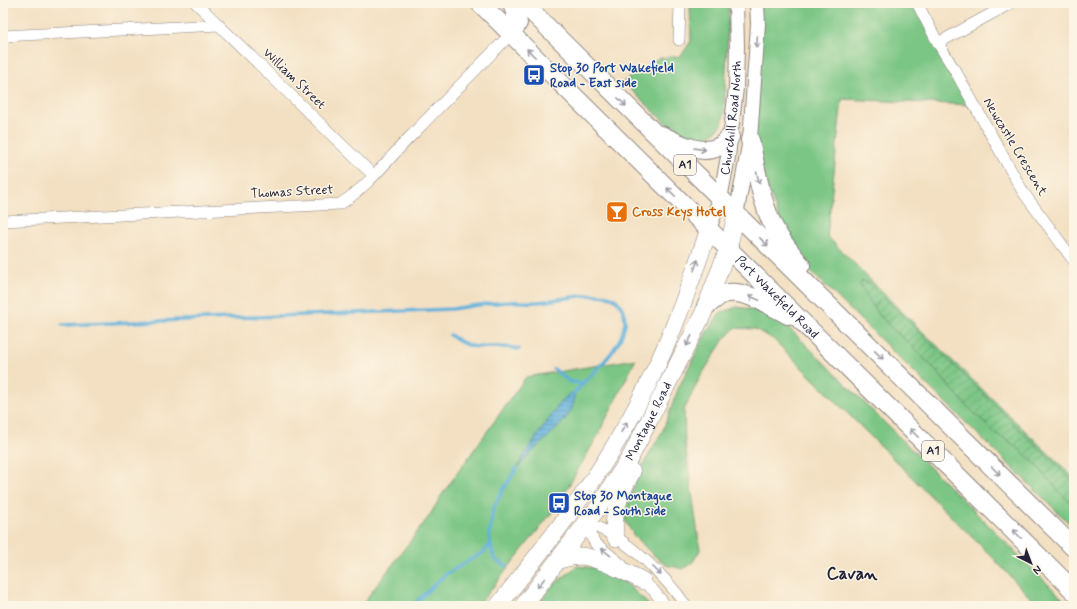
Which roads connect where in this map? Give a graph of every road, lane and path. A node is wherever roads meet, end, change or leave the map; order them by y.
1 (196, 3) edge
2 (480, 3) edge
3 (512, 3) edge
4 (523, 3) edge
5 (680, 3) edge
6 (736, 3) edge
7 (757, 3) edge
8 (917, 3) edge
9 (1011, 3) edge
10 (219, 25) junction
11 (511, 34) junction
12 (3, 36) edge
13 (679, 40) dead end
14 (938, 43) junction
15 (651, 131) junction
16 (730, 137) junction
17 (750, 140) junction
18 (374, 175) junction
19 (720, 199) junction
20 (736, 215) junction
21 (3, 221) edge
22 (709, 230) junction
23 (728, 248) junction
24 (1074, 261) edge
25 (706, 306) junction
26 (802, 321) junction
27 (852, 328) junction
28 (667, 386) junction
29 (605, 461) junction
30 (586, 525) junction
31 (616, 538) junction
32 (1074, 548) edge
33 (559, 560) junction
34 (643, 581) junction
35 (1074, 591) edge
36 (498, 606) edge
37 (523, 606) edge
38 (666, 606) edge
39 (686, 606) edge

1 - 10 street, William Street
2 - 11 highway, Port Wakefield Road / A1
3 - 11 highway
4 -> 15 highway, A1
5 - 13 street
6 - 16 street, Churchill Road North
7 -> 17 street, Churchill Road North
8 - 14 street, Newcastle Crescent
9 - 14 street
10 - 12 street
10 - 18 street, William Street
11 - 18 street, Thomas Street
22 -> 11 highway, Port Wakefield Road / A1
14 - 24 street, Newcastle Crescent
15 -> 16 highway
15 - 19 highway, A1
16 - 19 street, Churchill Road North
17 - 20 street, Churchill Road North
17 -> 27 highway
18 - 21 street, Thomas Street
19 - 20 highway, A1
19 - 22 street, Churchill Road North
20 - 23 main road, Montague Road
20 -> 27 highway, A1
22 - 23 highway, Port Wakefield Road / A1
29 -> 22 main road, Montague Road
23 - 25 main road, Montague Road
23 - 26 highway, Port Wakefield Road / A1
26 -> 25 highway
25 -> 28 main road, Montague Road
35 -> 26 highway, Port Wakefield Road / A1
27 -> 32 highway, A1
28 - 30 main road, Montague Road
28 - 31 main road
29 - 30 main road
29 - 36 main road, Montague Road
30 - 31 street
30 - 33 main road, Montague Road
34 -> 30 street
30 - 36 main road
31 -> 39 street
33 - 34 main road
33 -> 37 main road, Montague Road
34 - 38 street

